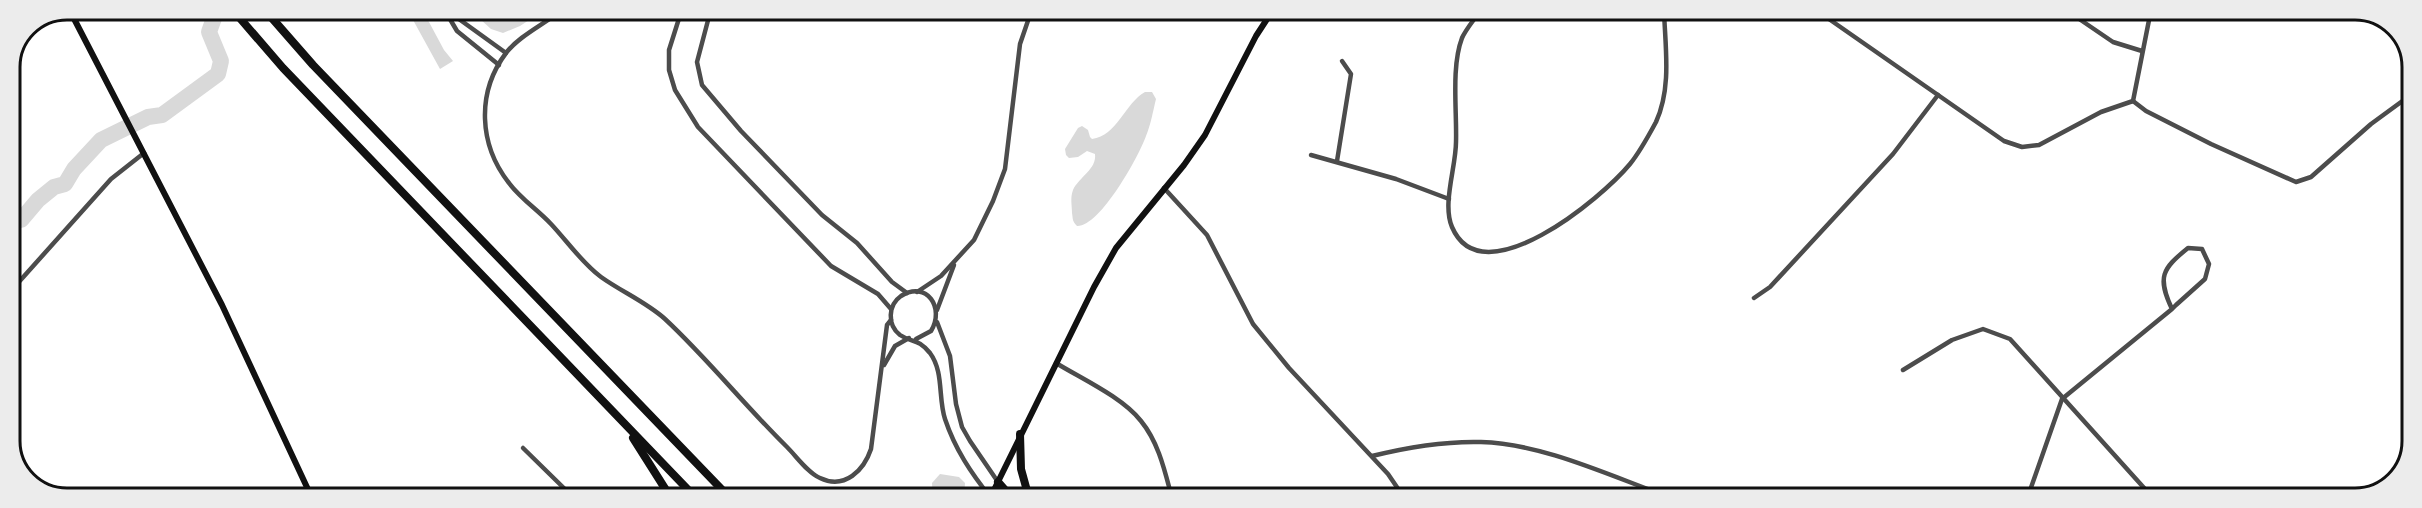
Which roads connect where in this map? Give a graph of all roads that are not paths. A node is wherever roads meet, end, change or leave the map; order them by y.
1 (74, 19) edge
2 (241, 19) edge
3 (273, 19) edge
4 (450, 19) edge
5 (459, 19) edge
6 (550, 19) edge
7 (679, 19) edge
8 (708, 19) edge
9 (1029, 19) edge
10 (1268, 19) edge
11 (1475, 19) edge
12 (1664, 19) edge
13 (1829, 19) edge
14 (2079, 19) edge
15 (2149, 19) edge
16 (2142, 51) junction
17 (506, 53) junction
18 (1342, 61) dead end
19 (499, 65) junction
20 (1938, 95) junction
21 (2133, 101) junction
22 (2402, 101) edge
23 (144, 153) junction
24 (1311, 155) dead end
25 (1337, 161) junction
26 (1164, 188) junction
27 (1449, 199) junction
28 (955, 262) junction
29 (20, 281) edge
30 (917, 292) junction
31 (907, 293) junction
32 (1754, 298) dead end
33 (891, 309) junction
34 (2172, 309) junction
35 (937, 310) junction
36 (891, 320) junction
37 (937, 322) junction
38 (909, 338) junction
39 (916, 339) junction
40 (1056, 363) junction
41 (1903, 370) dead end
42 (881, 373) junction
43 (2062, 399) junction
44 (621, 420) junction
45 (1020, 434) junction
46 (523, 448) dead end
47 (1372, 456) junction
48 (998, 482) junction
49 (307, 488) edge
50 (564, 488) edge
51 (664, 488) edge
52 (686, 488) edge
53 (720, 488) edge
54 (983, 488) edge
55 (995, 488) edge
56 (1003, 488) edge
57 (1026, 488) edge
58 (1170, 488) edge
59 (1397, 488) edge
60 (1643, 488) edge
61 (2031, 488) edge
62 (2144, 488) edge

1 - 23 main road
2 - 44 highway
3 - 53 highway
4 - 19 street
5 - 17 street
6 - 17 street
7 - 33 street
8 - 31 street
9 - 28 street
10 - 26 main road
11 - 27 street
12 - 27 street
13 - 20 street
14 - 16 street
15 - 16 street
16 - 21 street
17 - 19 street
18 - 25 street
19 - 42 street
20 - 21 street
20 - 32 street
21 - 22 street
23 - 29 street
23 - 49 main road
24 - 25 street
25 - 27 street
26 - 40 main road
26 - 47 street
28 - 30 street
28 - 35 street
30 - 31 street
30 - 35 street
31 - 33 street
33 - 36 street
34 - 34 street
34 - 43 street
35 - 37 street
36 - 38 street
36 - 42 street
37 - 39 street
37 - 48 street
38 - 39 street
38 - 42 street
39 - 54 street
40 - 45 main road
40 - 58 street
41 - 43 street
43 - 61 street
43 - 62 street
44 - 51 highway
44 - 52 highway
45 - 48 main road
45 - 57 highway
46 - 50 street
47 - 59 street
47 - 60 street
48 - 55 main road
48 - 56 highway

